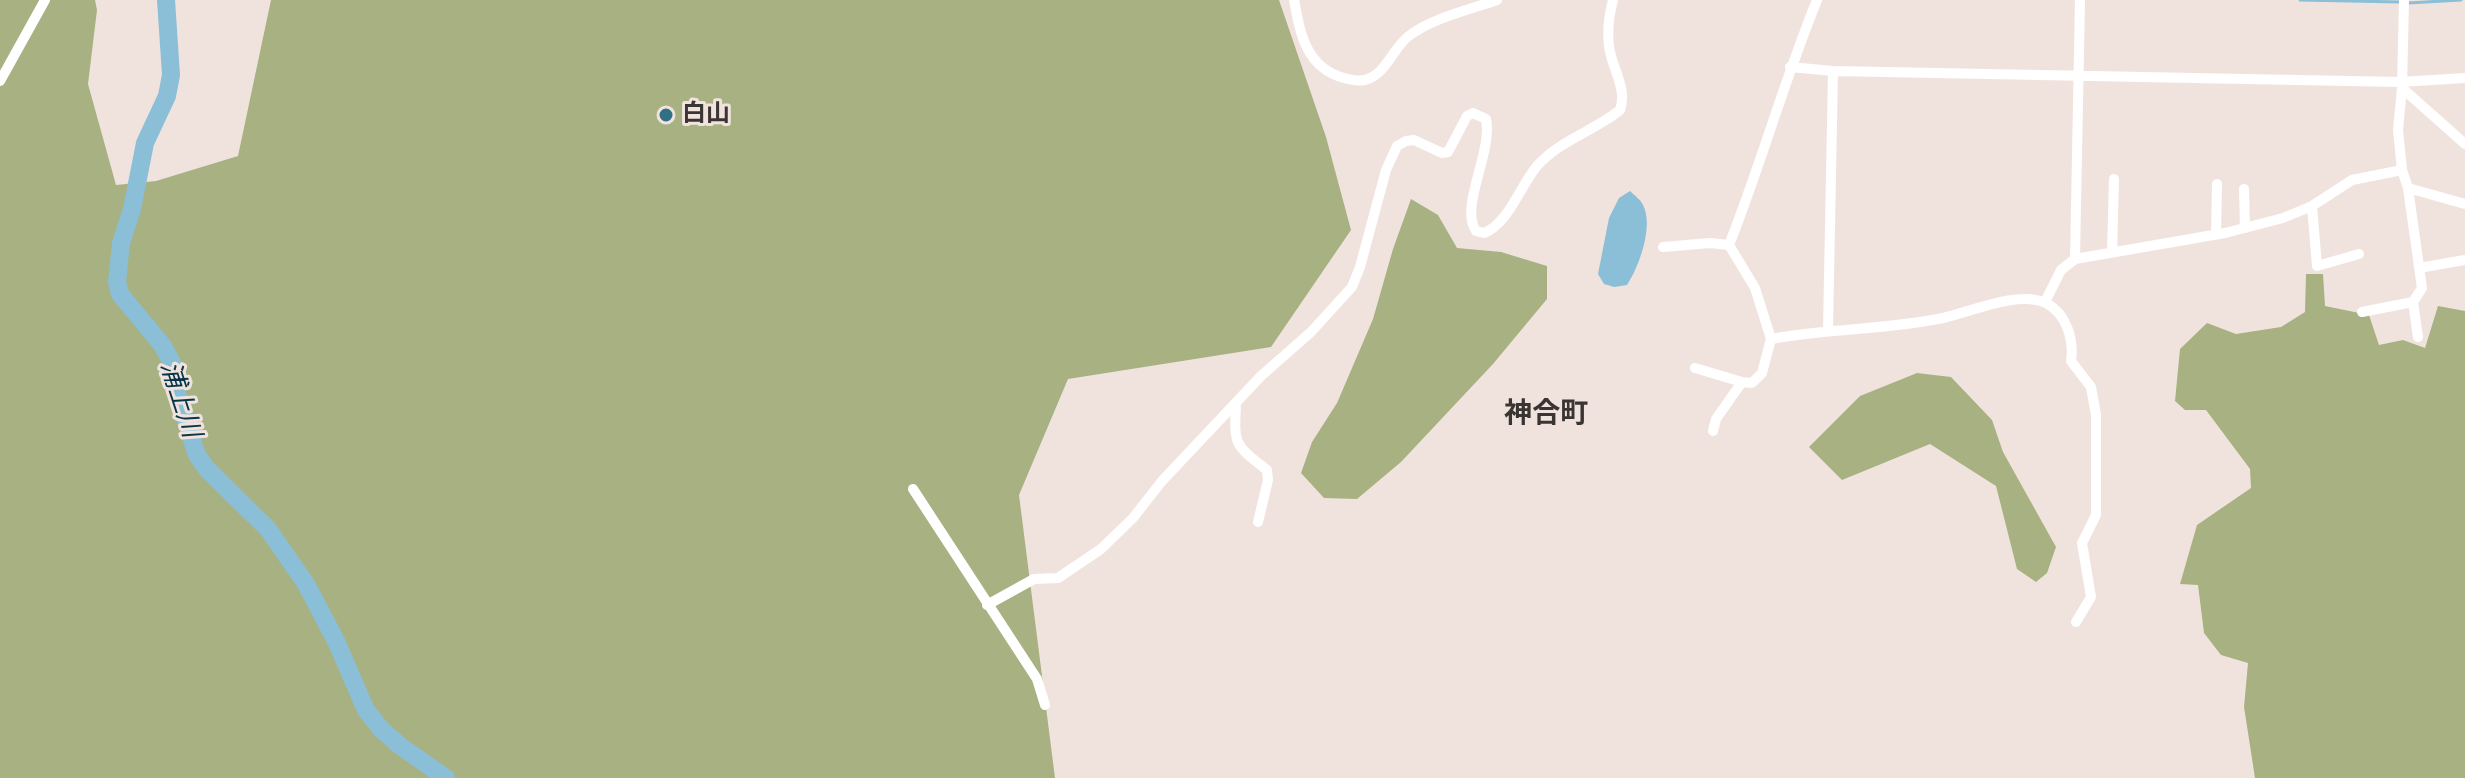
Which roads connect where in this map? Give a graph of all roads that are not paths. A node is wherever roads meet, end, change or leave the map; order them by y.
1 (45, 0) edge
2 (1294, 0) edge
3 (1497, 0) edge
4 (1613, 0) edge
5 (1817, 0) edge
6 (2080, 0) edge
7 (2404, 0) edge
8 (1790, 67) junction
9 (1833, 71) junction
10 (2079, 75) junction
11 (2465, 78) edge
12 (0, 81) edge
13 (2401, 85) junction
14 (2465, 144) edge
15 (2402, 170) junction
16 (2114, 179) dead end
17 (2217, 184) dead end
18 (2408, 188) junction
19 (2244, 189) dead end
20 (2465, 204) edge
21 (2312, 206) junction
22 (2245, 228) junction
23 (2216, 234) junction
24 (1729, 245) junction
25 (1663, 247) dead end
26 (2112, 253) junction
27 (2359, 254) dead end
28 (2075, 259) junction
29 (2465, 260) edge
30 (2419, 268) junction
31 (2045, 302) junction
32 (2413, 302) junction
33 (2362, 312) dead end
34 (1828, 330) junction
35 (2418, 337) dead end
36 (1771, 339) junction
37 (1695, 368) dead end
38 (1742, 382) junction
39 (1236, 404) junction
40 (1713, 431) dead end
41 (913, 489) dead end
42 (1258, 522) dead end
43 (987, 605) junction
44 (2076, 622) dead end
45 (1045, 705) dead end

1 - 12 street
2 - 3 street
4 - 39 street
5 - 8 street
6 - 10 street
7 - 13 street
8 - 9 street
8 - 24 street
9 - 10 street
9 - 34 street
10 - 13 street
10 - 28 street
11 - 13 street
13 - 14 street
13 - 15 street
15 - 18 street
15 - 21 street
16 - 26 street
17 - 23 street
18 - 20 street
18 - 30 street
19 - 22 street
21 - 22 street
21 - 27 street
22 - 23 street
23 - 26 street
24 - 25 street
24 - 36 street
26 - 28 street
28 - 31 street
29 - 30 street
30 - 32 street
31 - 34 street
31 - 44 street
32 - 33 street
32 - 35 street
34 - 36 street
36 - 38 street
37 - 38 street
38 - 40 street
39 - 42 street
39 - 43 street
41 - 43 street
43 - 45 street

